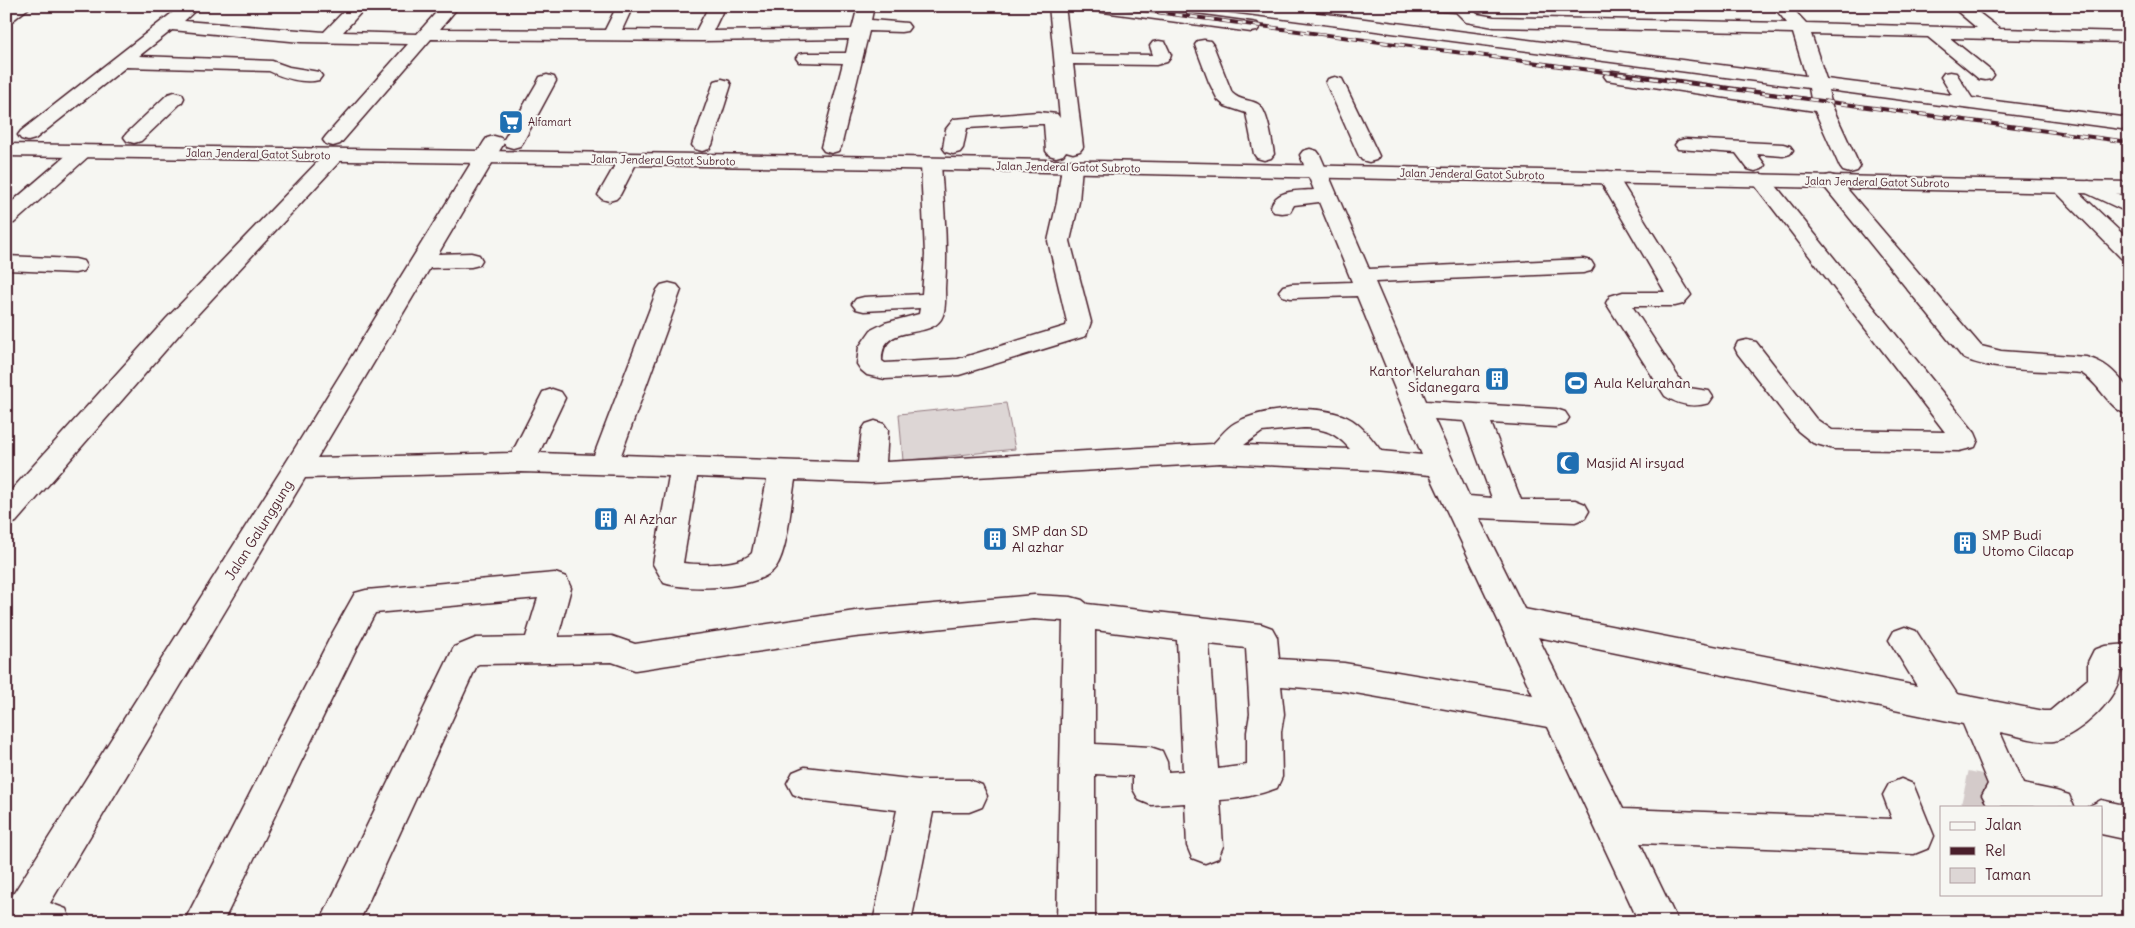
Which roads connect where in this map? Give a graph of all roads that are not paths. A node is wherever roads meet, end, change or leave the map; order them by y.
1 (23, 6) edge
2 (192, 6) edge
3 (451, 6) edge
4 (625, 6) edge
5 (717, 6) edge
6 (866, 6) edge
7 (1057, 6) edge
8 (1096, 6) edge
9 (1224, 6) edge
10 (1421, 6) edge
11 (1781, 6) edge
12 (1959, 6) edge
13 (1460, 7) edge
14 (357, 8) dead end
15 (6, 17) edge
16 (169, 25) junction
17 (901, 26) dead end
18 (1800, 27) junction
19 (860, 29) junction
20 (1268, 29) dead end
21 (1934, 33) junction
22 (612, 34) junction
23 (1997, 35) junction
24 (424, 36) junction
25 (702, 36) junction
26 (330, 37) junction
27 (2129, 37) edge
28 (1204, 45) dead end
29 (1159, 46) dead end
30 (806, 58) dead end
31 (852, 58) junction
32 (1062, 59) junction
33 (120, 61) junction
34 (1598, 74) dead end
35 (1985, 75) dead end
36 (313, 76) dead end
37 (1950, 77) dead end
38 (547, 81) dead end
39 (1335, 83) dead end
40 (1818, 84) junction
41 (722, 85) dead end
42 (175, 98) dead end
43 (1966, 103) junction
44 (1822, 106) junction
45 (2129, 124) edge
46 (6, 134) edge
47 (28, 135) junction
48 (134, 137) junction
49 (702, 145) junction
50 (1685, 145) dead end
51 (498, 147) junction
52 (831, 147) junction
53 (1742, 147) junction
54 (333, 148) junction
55 (953, 148) junction
56 (6, 150) edge
57 (1783, 150) dead end
58 (83, 151) junction
59 (1264, 154) junction
60 (1067, 156) junction
61 (1369, 156) junction
62 (628, 160) junction
63 (931, 165) junction
64 (1850, 167) junction
65 (1758, 172) junction
66 (2129, 173) edge
67 (1317, 174) junction
68 (1608, 177) junction
69 (1830, 181) junction
70 (2062, 186) junction
71 (2089, 187) junction
72 (2129, 188) edge
73 (609, 195) dead end
74 (1282, 207) dead end
75 (2129, 207) edge
76 (6, 218) edge
77 (2129, 253) edge
78 (471, 260) dead end
79 (423, 261) junction
80 (6, 263) edge
81 (76, 266) dead end
82 (1583, 266) dead end
83 (1363, 283) junction
84 (670, 290) dead end
85 (1291, 291) dead end
86 (934, 300) junction
87 (864, 304) dead end
88 (1747, 348) dead end
89 (1700, 396) dead end
90 (552, 398) dead end
91 (2129, 406) edge
92 (1417, 409) junction
93 (1474, 413) junction
94 (1556, 418) dead end
95 (875, 430) dead end
96 (1220, 453) junction
97 (1373, 460) junction
98 (521, 462) junction
99 (604, 463) junction
100 (685, 466) junction
101 (1440, 466) junction
102 (297, 468) junction
103 (783, 470) junction
104 (871, 473) junction
105 (1460, 506) junction
106 (1511, 510) junction
107 (1575, 511) dead end
108 (6, 515) edge
109 (1079, 616) junction
110 (1512, 619) junction
111 (1192, 629) junction
112 (1906, 640) dead end
113 (538, 650) junction
114 (2129, 657) edge
115 (1264, 671) junction
116 (1960, 708) junction
117 (1558, 714) junction
118 (1078, 758) junction
119 (805, 783) dead end
120 (1202, 786) junction
121 (1900, 795) dead end
122 (918, 796) junction
123 (969, 796) dead end
124 (2051, 806) edge
125 (2102, 817) edge
126 (2129, 823) edge
127 (1613, 825) junction
128 (1205, 846) dead end
129 (26, 917) edge
130 (203, 922) edge
131 (340, 922) edge
132 (892, 922) edge
133 (1076, 922) edge
134 (1659, 922) edge

1 - 15 street
2 - 16 street
3 - 24 street
4 - 22 street
5 - 25 street
6 - 19 street
7 - 32 street
8 - 20 street
9 - 40 street
10 - 13 street
11 - 18 street
12 - 23 street
13 - 18 street
14 - 26 street
16 - 26 street
16 - 33 street
17 - 19 street
18 - 21 street
18 - 40 street
19 - 25 street
19 - 31 street
21 - 23 street
21 - 35 street
22 - 24 street
22 - 25 street
23 - 27 street
24 - 26 street
24 - 54 street
28 - 59 street
29 - 32 street
30 - 31 street
31 - 52 street
32 - 60 street
33 - 36 street
33 - 47 street
34 - 44 street
37 - 43 street
38 - 51 street, Jalan Galunggung
39 - 61 street
40 - 43 street
40 - 44 street
41 - 49 street
42 - 48 street
43 - 45 street
44 - 64 street
46 - 47 street, Jalan Jenderal Gatot Subroto
47 - 48 street, Jalan Jenderal Gatot Subroto
48 - 54 street, Jalan Jenderal Gatot Subroto
49 - 51 street, Jalan Jenderal Gatot Subroto
49 - 52 street, Jalan Jenderal Gatot Subroto
50 - 53 street
51 - 54 street, Jalan Jenderal Gatot Subroto
51 - 62 street, Jalan Jenderal Gatot Subroto
51 - 79 street, Jalan Galunggung
52 - 55 street, Jalan Jenderal Gatot Subroto
53 - 57 street
53 - 65 street
54 - 58 street, Jalan Jenderal Gatot Subroto
54 - 108 street
55 - 60 street, Jalan Jenderal Gatot Subroto
55 - 60 street
56 - 58 street, Jalan Jenderal Gatot Subroto
58 - 76 street
59 - 60 street, Jalan Jenderal Gatot Subroto
59 - 67 street, Jalan Jenderal Gatot Subroto
60 - 63 street, Jalan Jenderal Gatot Subroto
60 - 67 street, Jalan Jenderal Gatot Subroto
60 - 86 street
61 - 65 street, Jalan Jenderal Gatot Subroto
61 - 67 street, Jalan Jenderal Gatot Subroto
62 - 63 street, Jalan Jenderal Gatot Subroto
62 - 73 street
63 - 86 street
64 - 65 street, Jalan Jenderal Gatot Subroto
64 - 66 street, Jalan Jenderal Gatot Subroto
65 - 68 street, Jalan Jenderal Gatot Subroto
65 - 69 street, Jalan Jenderal Gatot Subroto
65 - 88 street
67 - 68 street, Jalan Jenderal Gatot Subroto
67 - 74 street
67 - 83 street
68 - 89 street
69 - 70 street, Jalan Jenderal Gatot Subroto
69 - 91 street
70 - 71 street, Jalan Jenderal Gatot Subroto
70 - 77 street
71 - 72 street, Jalan Jenderal Gatot Subroto
71 - 75 street
78 - 79 street
79 - 102 street, Jalan Galunggung
80 - 81 street
82 - 83 street
83 - 85 street
83 - 92 street
84 - 99 street
86 - 87 street
90 - 98 street
92 - 93 street
92 - 101 street
93 - 94 street
93 - 106 street
95 - 104 street
96 - 97 street
96 - 97 street
96 - 104 street
97 - 101 street
98 - 99 street
98 - 102 street
99 - 100 street
100 - 103 street
100 - 103 street
101 - 105 street
102 - 129 street, Jalan Galunggung
103 - 104 street
105 - 106 street
105 - 110 street
106 - 107 street
109 - 111 street
109 - 113 street
109 - 118 street
110 - 116 street
110 - 117 street
111 - 115 street
111 - 120 street
112 - 116 street
113 - 130 street
113 - 131 street
114 - 116 street
115 - 117 street
115 - 120 street
116 - 124 street
117 - 127 street
118 - 120 street
118 - 133 street
119 - 122 street
120 - 128 street
121 - 127 street
122 - 123 street
122 - 132 street
125 - 126 street
127 - 134 street

